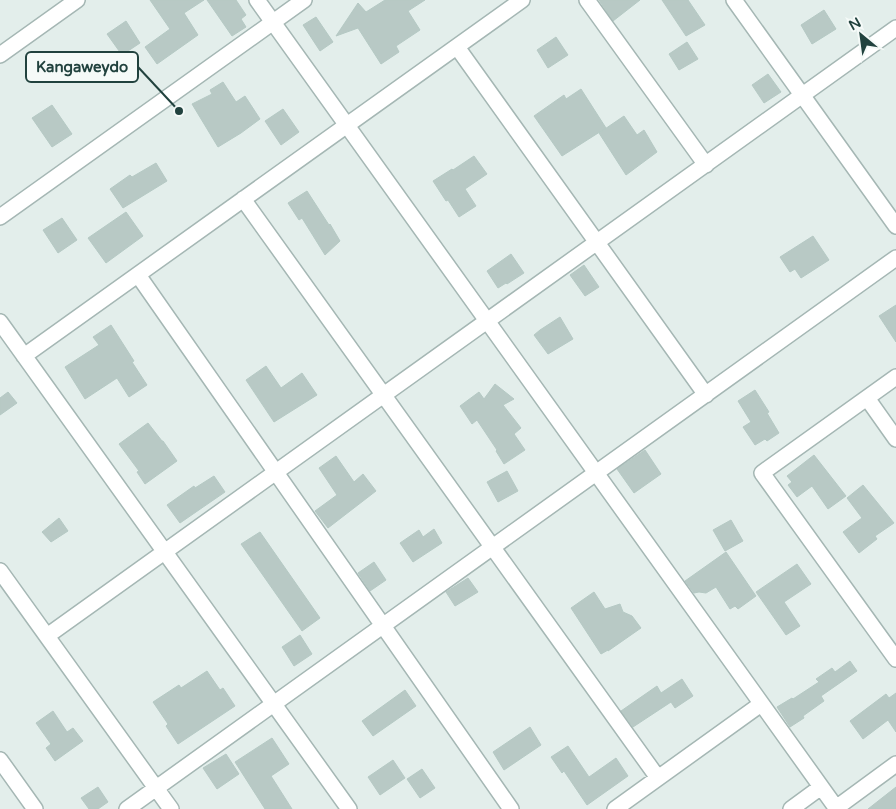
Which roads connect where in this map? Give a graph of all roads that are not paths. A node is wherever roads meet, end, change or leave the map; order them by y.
1 (77, 0) edge
2 (257, 0) edge
3 (304, 0) edge
4 (522, 0) edge
5 (587, 0) edge
6 (734, 0) edge
7 (273, 22) junction
8 (896, 28) edge
9 (457, 47) junction
10 (0, 55) edge
11 (802, 95) junction
12 (347, 125) junction
13 (706, 165) junction
14 (243, 199) junction
15 (0, 217) edge
16 (896, 226) edge
17 (597, 242) junction
18 (896, 258) edge
19 (138, 275) junction
20 (487, 321) junction
21 (0, 322) edge
22 (24, 356) junction
23 (896, 377) edge
24 (384, 395) junction
25 (706, 395) junction
26 (867, 398) junction
27 (896, 439) edge
28 (276, 472) junction
29 (596, 474) junction
30 (493, 548) junction
31 (165, 552) junction
32 (0, 571) edge
33 (383, 626) junction
34 (47, 636) junction
35 (896, 659) edge
36 (274, 704) junction
37 (762, 704) junction
38 (0, 760) edge
39 (896, 764) edge
40 (658, 778) junction
41 (821, 787) junction
42 (156, 788) junction
43 (836, 808) edge
44 (35, 809) edge
45 (127, 809) edge
46 (171, 809) edge
47 (349, 809) edge
48 (511, 809) edge
49 (615, 809) edge
50 (791, 809) edge

1 - 10 street
2 - 7 street
3 - 7 street
4 - 9 street
5 - 13 street
6 - 11 street
7 - 12 street
7 - 15 street
8 - 11 street
9 - 12 street
9 - 17 street
11 - 13 street
11 - 16 street
12 - 14 street
12 - 20 street
13 - 17 street
14 - 19 street
14 - 24 street
17 - 20 street
17 - 25 street
18 - 25 street
19 - 22 street
19 - 28 street
20 - 24 street
20 - 29 street
21 - 22 street
22 - 31 street
23 - 26 street
24 - 28 street
24 - 30 street
25 - 29 street
26 - 27 street
26 - 35 street
28 - 31 street
28 - 33 street
29 - 30 street
29 - 37 street
30 - 33 street
30 - 40 street
31 - 34 street
31 - 36 street
32 - 34 street
33 - 36 street
33 - 48 street
34 - 42 street
36 - 42 street
36 - 47 street
37 - 40 street
37 - 41 street
38 - 44 street
39 - 43 street
40 - 49 street
41 - 43 street
41 - 50 street
42 - 45 street
42 - 46 street

